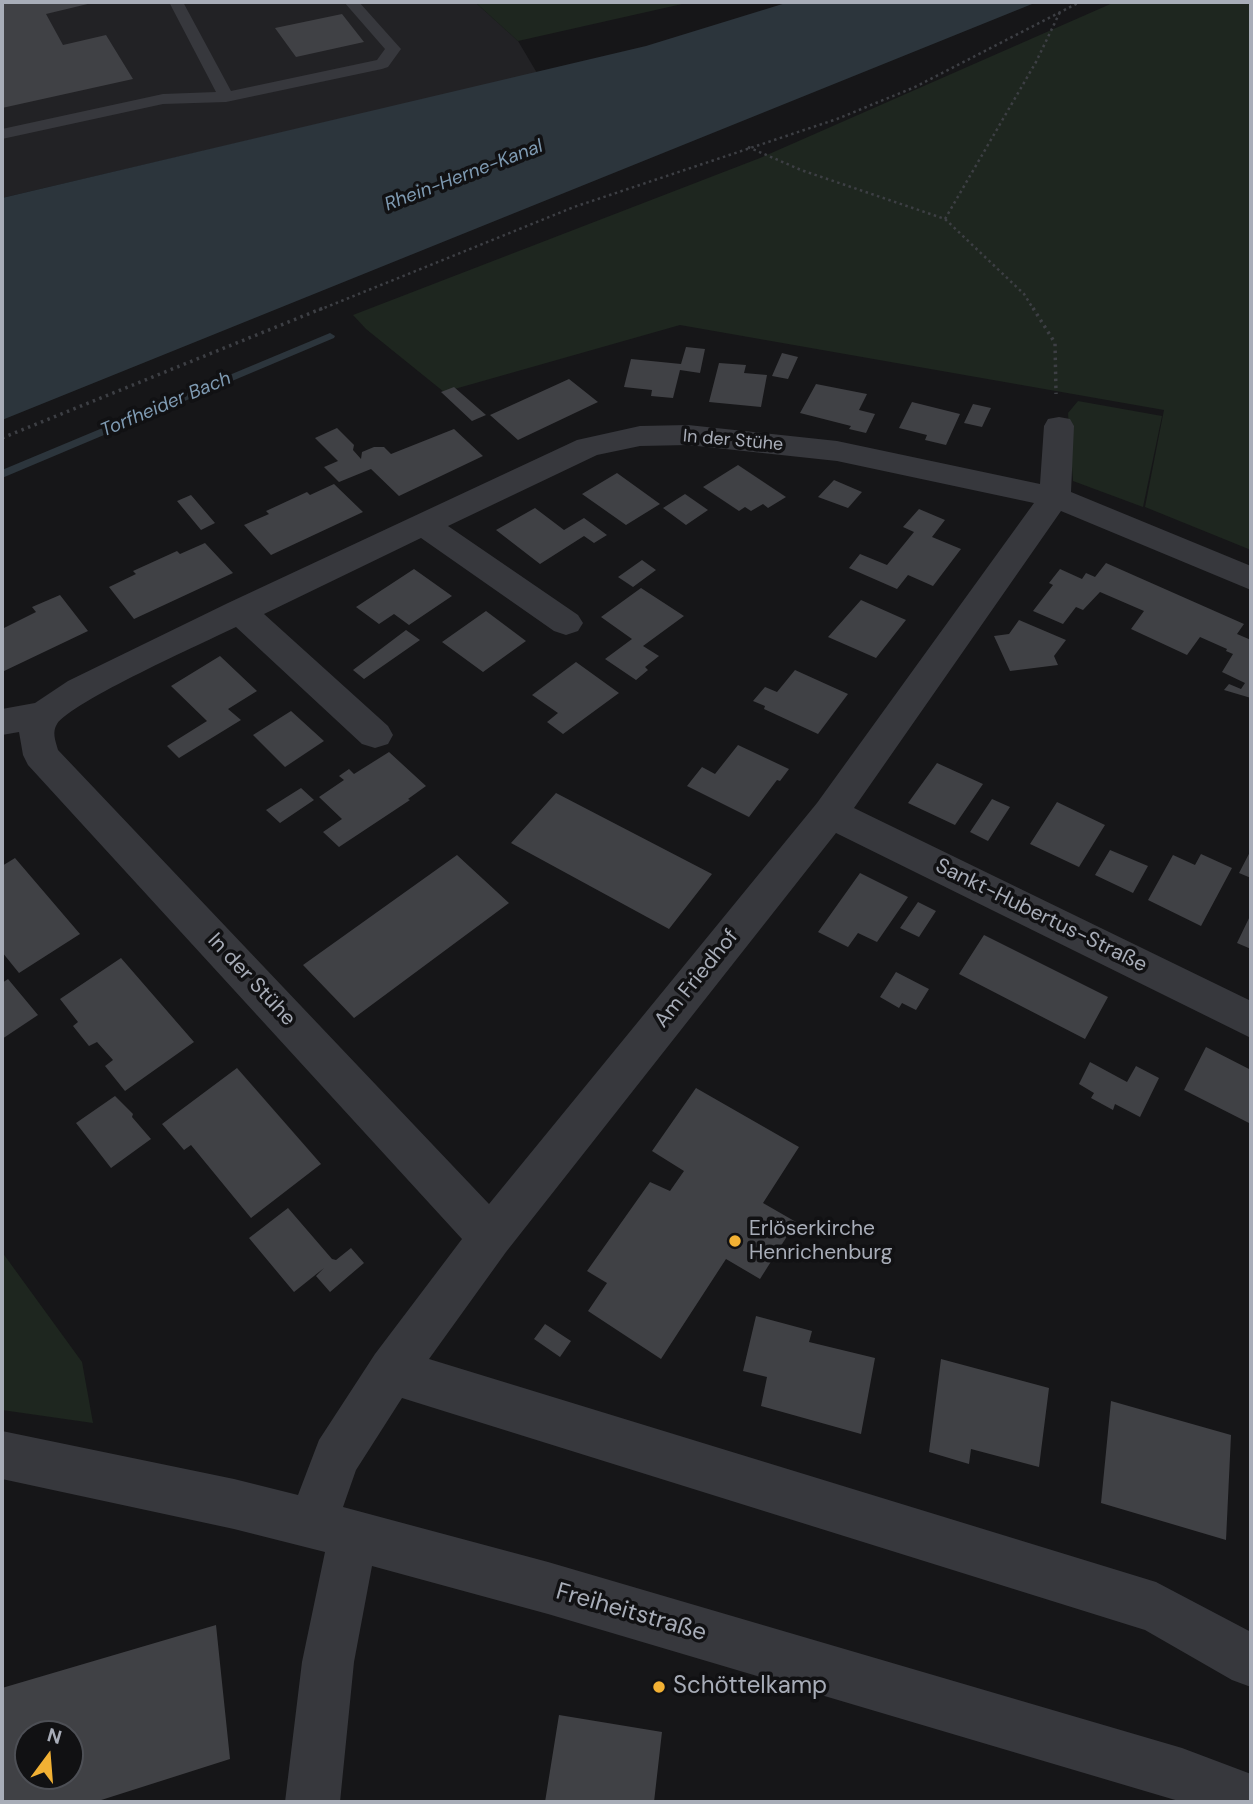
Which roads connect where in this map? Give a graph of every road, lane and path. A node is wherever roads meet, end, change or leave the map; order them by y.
1 (176, 2) edge
2 (351, 2) edge
3 (1080, 2) edge
4 (1060, 11) junction
5 (226, 96) junction
6 (2, 134) edge
7 (748, 147) junction
8 (945, 219) junction
9 (1059, 426) joint
10 (2, 438) edge
11 (1055, 496) junction
12 (424, 525) junction
13 (1251, 579) edge
14 (240, 611) junction
15 (566, 622) dead end
16 (44, 714) junction
17 (2, 722) edge
18 (375, 735) dead end
19 (830, 813) junction
20 (1251, 1020) edge
21 (490, 1237) junction
22 (392, 1371) junction
23 (2, 1455) edge
24 (332, 1530) junction
25 (1251, 1661) edge
26 (1251, 1801) edge
27 (312, 1802) edge

1 - 5 lane
2 - 5 lane
3 - 4 path
4 - 7 path
4 - 8 path
5 - 6 lane
7 - 8 path
7 - 10 path
8 - 9 path
9 - 11 street
11 - 12 street, In der Stühe
11 - 13 street, In der Stühe
11 - 19 street, Am Friedhof
12 - 14 street, In der Stühe
12 - 15 street
14 - 16 street, In der Stühe
14 - 18 street
16 - 17 street, In der Stühe
16 - 21 street, In der Stühe
19 - 20 street, Sankt-Hubertus-Straße
19 - 21 street, Am Friedhof
21 - 22 street, Am Friedhof
22 - 24 street, Am Friedhof
22 - 25 street
23 - 24 street, Freiheitstraße
24 - 26 street, Freiheitstraße
24 - 27 street

